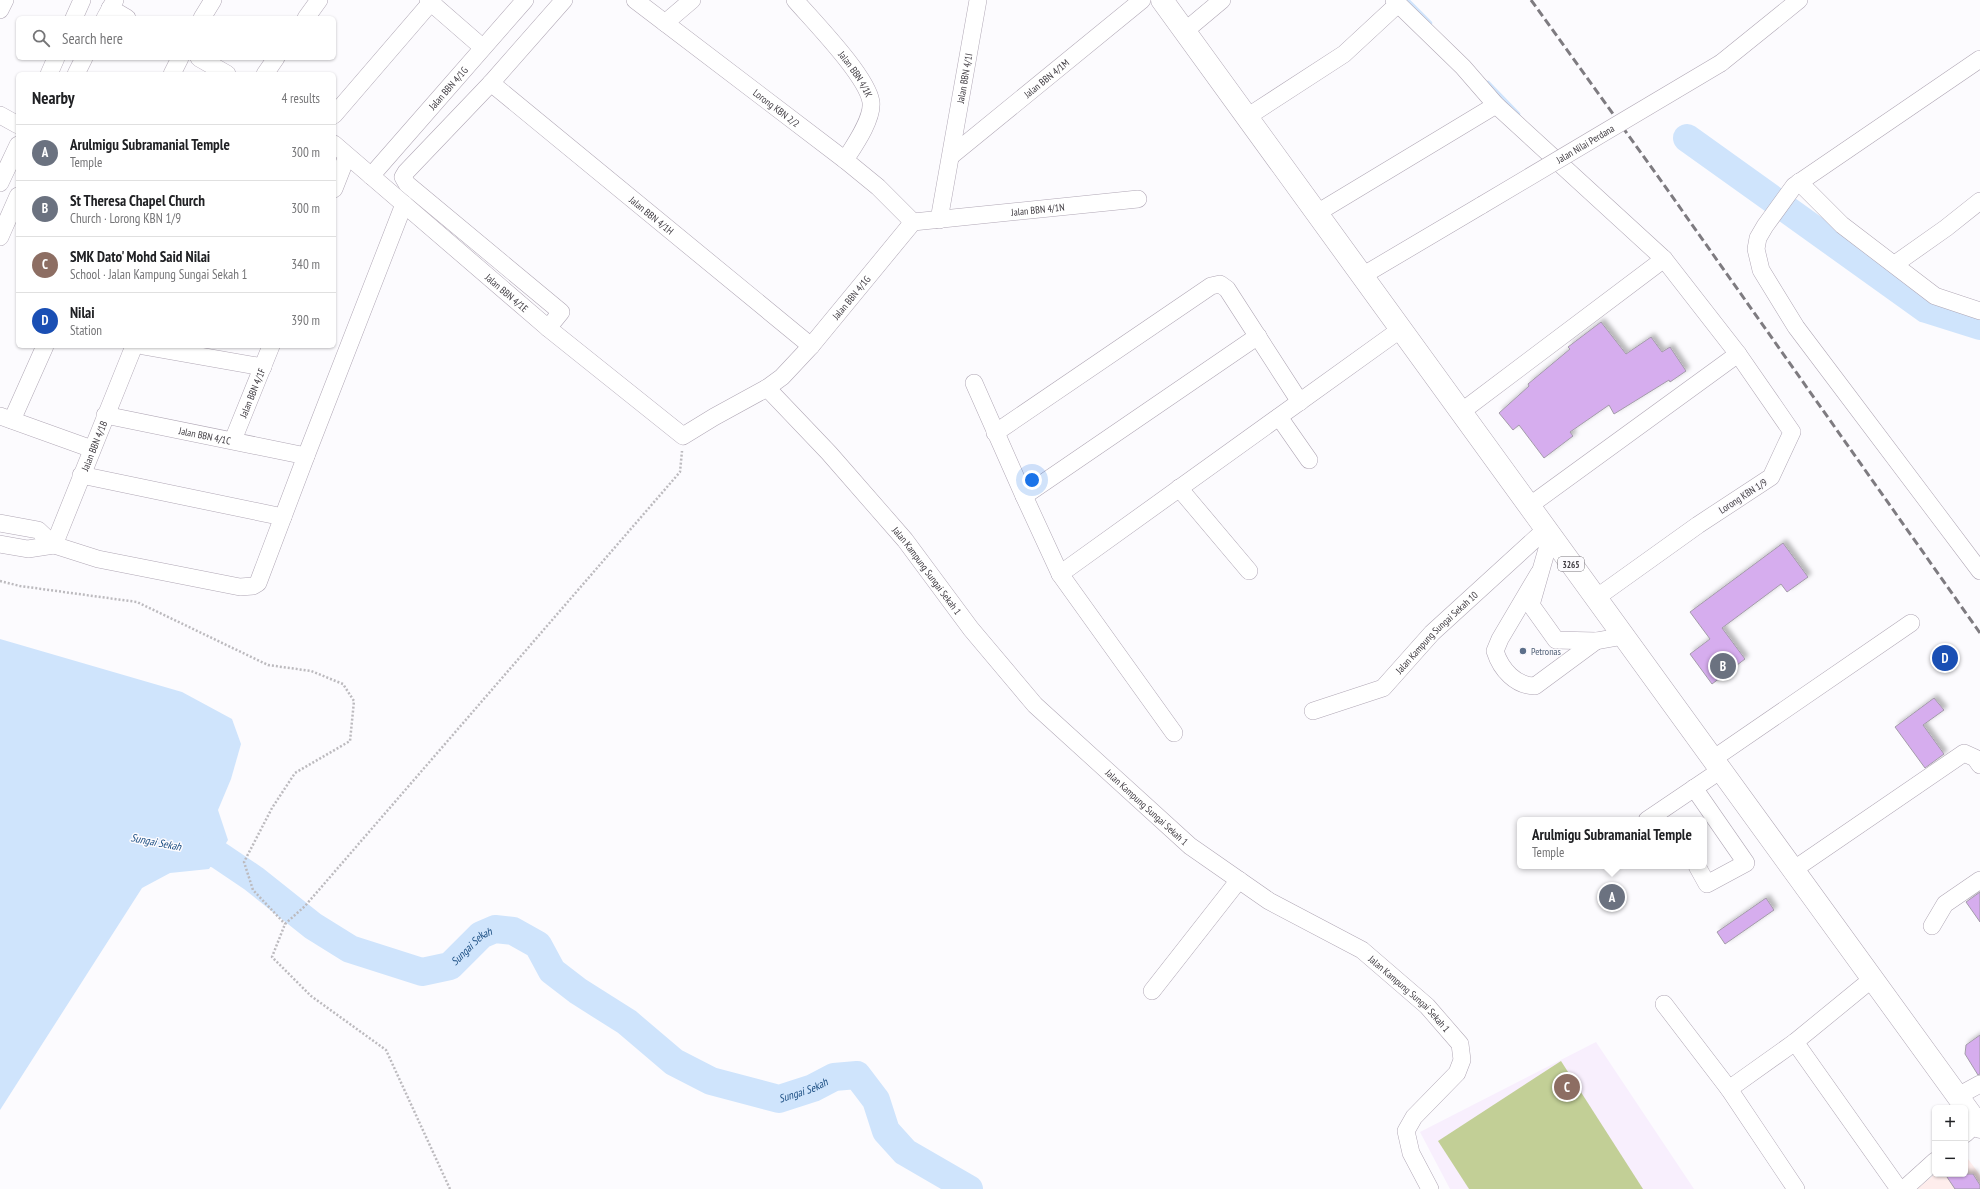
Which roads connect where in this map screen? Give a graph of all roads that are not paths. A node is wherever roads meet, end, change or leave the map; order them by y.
1 (5, 0) edge
2 (82, 0) edge
3 (213, 0) edge
4 (319, 0) edge
5 (524, 0) edge
6 (564, 0) edge
7 (635, 0) edge
8 (692, 0) edge
9 (795, 0) edge
10 (978, 0) edge
11 (1142, 0) edge
12 (1162, 0) edge
13 (1222, 0) edge
14 (1799, 0) edge
15 (431, 1) edge
16 (1396, 2) edge
17 (110, 9) edge
18 (0, 10) edge
19 (75, 16) edge
20 (123, 16) edge
21 (203, 16) edge
22 (307, 16) edge
23 (665, 23) junction
24 (1185, 31) junction
25 (482, 47) junction
26 (1980, 59) edge
27 (55, 60) edge
28 (83, 60) edge
29 (179, 60) edge
30 (202, 60) edge
31 (275, 60) edge
32 (50, 72) edge
33 (77, 72) edge
34 (173, 72) edge
35 (224, 72) edge
36 (266, 72) edge
37 (491, 84) junction
38 (1496, 105) junction
39 (336, 113) edge
40 (0, 116) edge
41 (1247, 117) junction
42 (16, 124) edge
43 (336, 146) edge
44 (16, 149) edge
45 (347, 156) junction
46 (951, 156) junction
47 (845, 160) junction
48 (371, 176) junction
49 (0, 184) edge
50 (336, 184) edge
51 (1796, 184) junction
52 (1138, 199) dead end
53 (16, 201) edge
54 (1980, 201) edge
55 (404, 204) junction
56 (1317, 213) junction
57 (939, 220) junction
58 (913, 222) junction
59 (0, 237) edge
60 (1664, 259) junction
61 (1895, 264) junction
62 (1362, 276) junction
63 (1980, 311) edge
64 (548, 328) junction
65 (1401, 329) junction
66 (1258, 336) junction
67 (811, 346) junction
68 (44, 348) edge
69 (133, 348) edge
70 (154, 348) edge
71 (270, 348) edge
72 (1738, 354) junction
73 (263, 367) junction
74 (974, 383) dead end
75 (767, 388) junction
76 (1300, 402) junction
77 (1461, 412) junction
78 (105, 415) junction
79 (1279, 417) junction
80 (6, 418) edge
81 (995, 433) junction
82 (683, 436) joint
83 (233, 440) junction
84 (92, 449) junction
85 (306, 456) junction
86 (1309, 460) dead end
87 (81, 475) junction
88 (1179, 488) junction
89 (1024, 496) junction
90 (1529, 506) junction
91 (283, 517) junction
92 (0, 523) edge
93 (1549, 532) junction
94 (0, 544) edge
95 (54, 545) junction
96 (1249, 571) dead end
97 (1980, 571) edge
98 (1539, 573) junction
99 (1060, 574) junction
100 (1596, 598) junction
101 (1911, 623) dead end
102 (1624, 636) junction
103 (1596, 642) junction
104 (1313, 711) dead end
105 (1174, 733) dead end
106 (1717, 764) junction
107 (1980, 765) edge
108 (1694, 788) junction
109 (1666, 815) edge
110 (1699, 869) edge
111 (1794, 870) junction
112 (1239, 880) junction
113 (1980, 880) edge
114 (1932, 926) dead end
115 (1872, 979) junction
116 (1152, 991) dead end
117 (1664, 1004) dead end
118 (1795, 1042) junction
119 (1980, 1084) edge
120 (1729, 1089) junction
121 (1958, 1096) junction
122 (1974, 1128) edge
123 (1932, 1164) edge
124 (1430, 1189) edge
125 (1796, 1189) edge
126 (1899, 1189) edge
127 (1904, 1189) edge

1 - 18 street
2 - 19 street
3 - 21 street
4 - 22 street
5 - 25 street, Jalan BBN 4/1G
6 - 37 street
7 - 23 street, Lorong KBN 2/2
8 - 23 street
9 - 47 street, Jalan BBN 4/1K
10 - 46 street, Jalan BBN 4/1I
11 - 46 street, Jalan BBN 4/1M
12 - 24 main road, 3265
13 - 24 street
14 - 62 street, Jalan Nilai Perdana, bridge
15 - 25 street
15 - 39 street
16 - 38 street
16 - 41 street
17 - 20 street
23 - 47 street, Lorong KBN 2/2
24 - 41 main road, 3265
25 - 48 street, Jalan BBN 4/1G
26 - 51 street
27 - 32 street
28 - 33 street
29 - 34 street
30 - 35 street
31 - 36 street
37 - 64 street
37 - 67 street, Jalan BBN 4/1H
38 - 56 street
38 - 60 street
40 - 42 street
41 - 56 main road, 3265
43 - 45 street, Jalan BBN 4/1E
44 - 49 street
45 - 48 street, Jalan BBN 4/1E
45 - 50 street
46 - 57 street, Jalan BBN 4/1I
47 - 58 street, Lorong KBN 2/2
48 - 55 street, Jalan BBN 4/1E
51 - 61 street
51 - 97 street
52 - 57 street, Jalan BBN 4/1N
53 - 59 street
54 - 61 street
55 - 64 street, Jalan BBN 4/1E
55 - 85 street
56 - 62 main road, 3265
57 - 58 street
58 - 67 street, Jalan BBN 4/1G
60 - 72 street
60 - 77 street
61 - 63 street
62 - 65 main road, 3265
64 - 82 street, Jalan BBN 4/1E
65 - 76 street
65 - 77 main road, 3265
66 - 76 street
66 - 81 street
66 - 89 street
67 - 75 street, Jalan BBN 4/1G
68 - 80 street
69 - 78 street, Jalan BBN 4/1B
70 - 73 street
71 - 73 street, Jalan BBN 4/1F
72 - 90 street
72 - 100 street, Lorong KBN 1/9
73 - 83 street, Jalan BBN 4/1F
74 - 81 street
75 - 82 street, Jalan BBN 4/1G
75 - 112 street, Jalan Kampung Sungai Sekah 1
76 - 79 street
77 - 90 main road, 3265
78 - 83 street, Jalan BBN 4/1C
78 - 84 street, Jalan BBN 4/1B
79 - 86 street
79 - 88 street
80 - 84 street
81 - 89 street
83 - 85 street, Jalan BBN 4/1C
84 - 87 street, Jalan BBN 4/1B
85 - 91 street
87 - 91 street
87 - 95 street, Jalan BBN 4/1B
88 - 96 street
88 - 99 street
89 - 99 street
90 - 93 main road, 3265
91 - 95 street
92 - 95 street
93 - 98 street
93 - 100 main road, 3265
93 - 104 street, Jalan Kampung Sungai Sekah 10
94 - 95 street
98 - 103 street
98 - 103 street
99 - 105 street
100 - 102 main road, 3265
101 - 106 street
102 - 103 street
102 - 106 main road, 3265
106 - 108 street
106 - 111 main road, 3265
107 - 111 street
108 - 109 street
108 - 110 street
111 - 115 main road, 3265
112 - 116 street
112 - 124 street, Jalan Kampung Sungai Sekah 1
113 - 114 street
115 - 118 street
115 - 121 main road, 3265
117 - 120 street
118 - 120 street
118 - 126 street
119 - 121 street
120 - 125 street
121 - 122 main road, 3265
123 - 127 street

